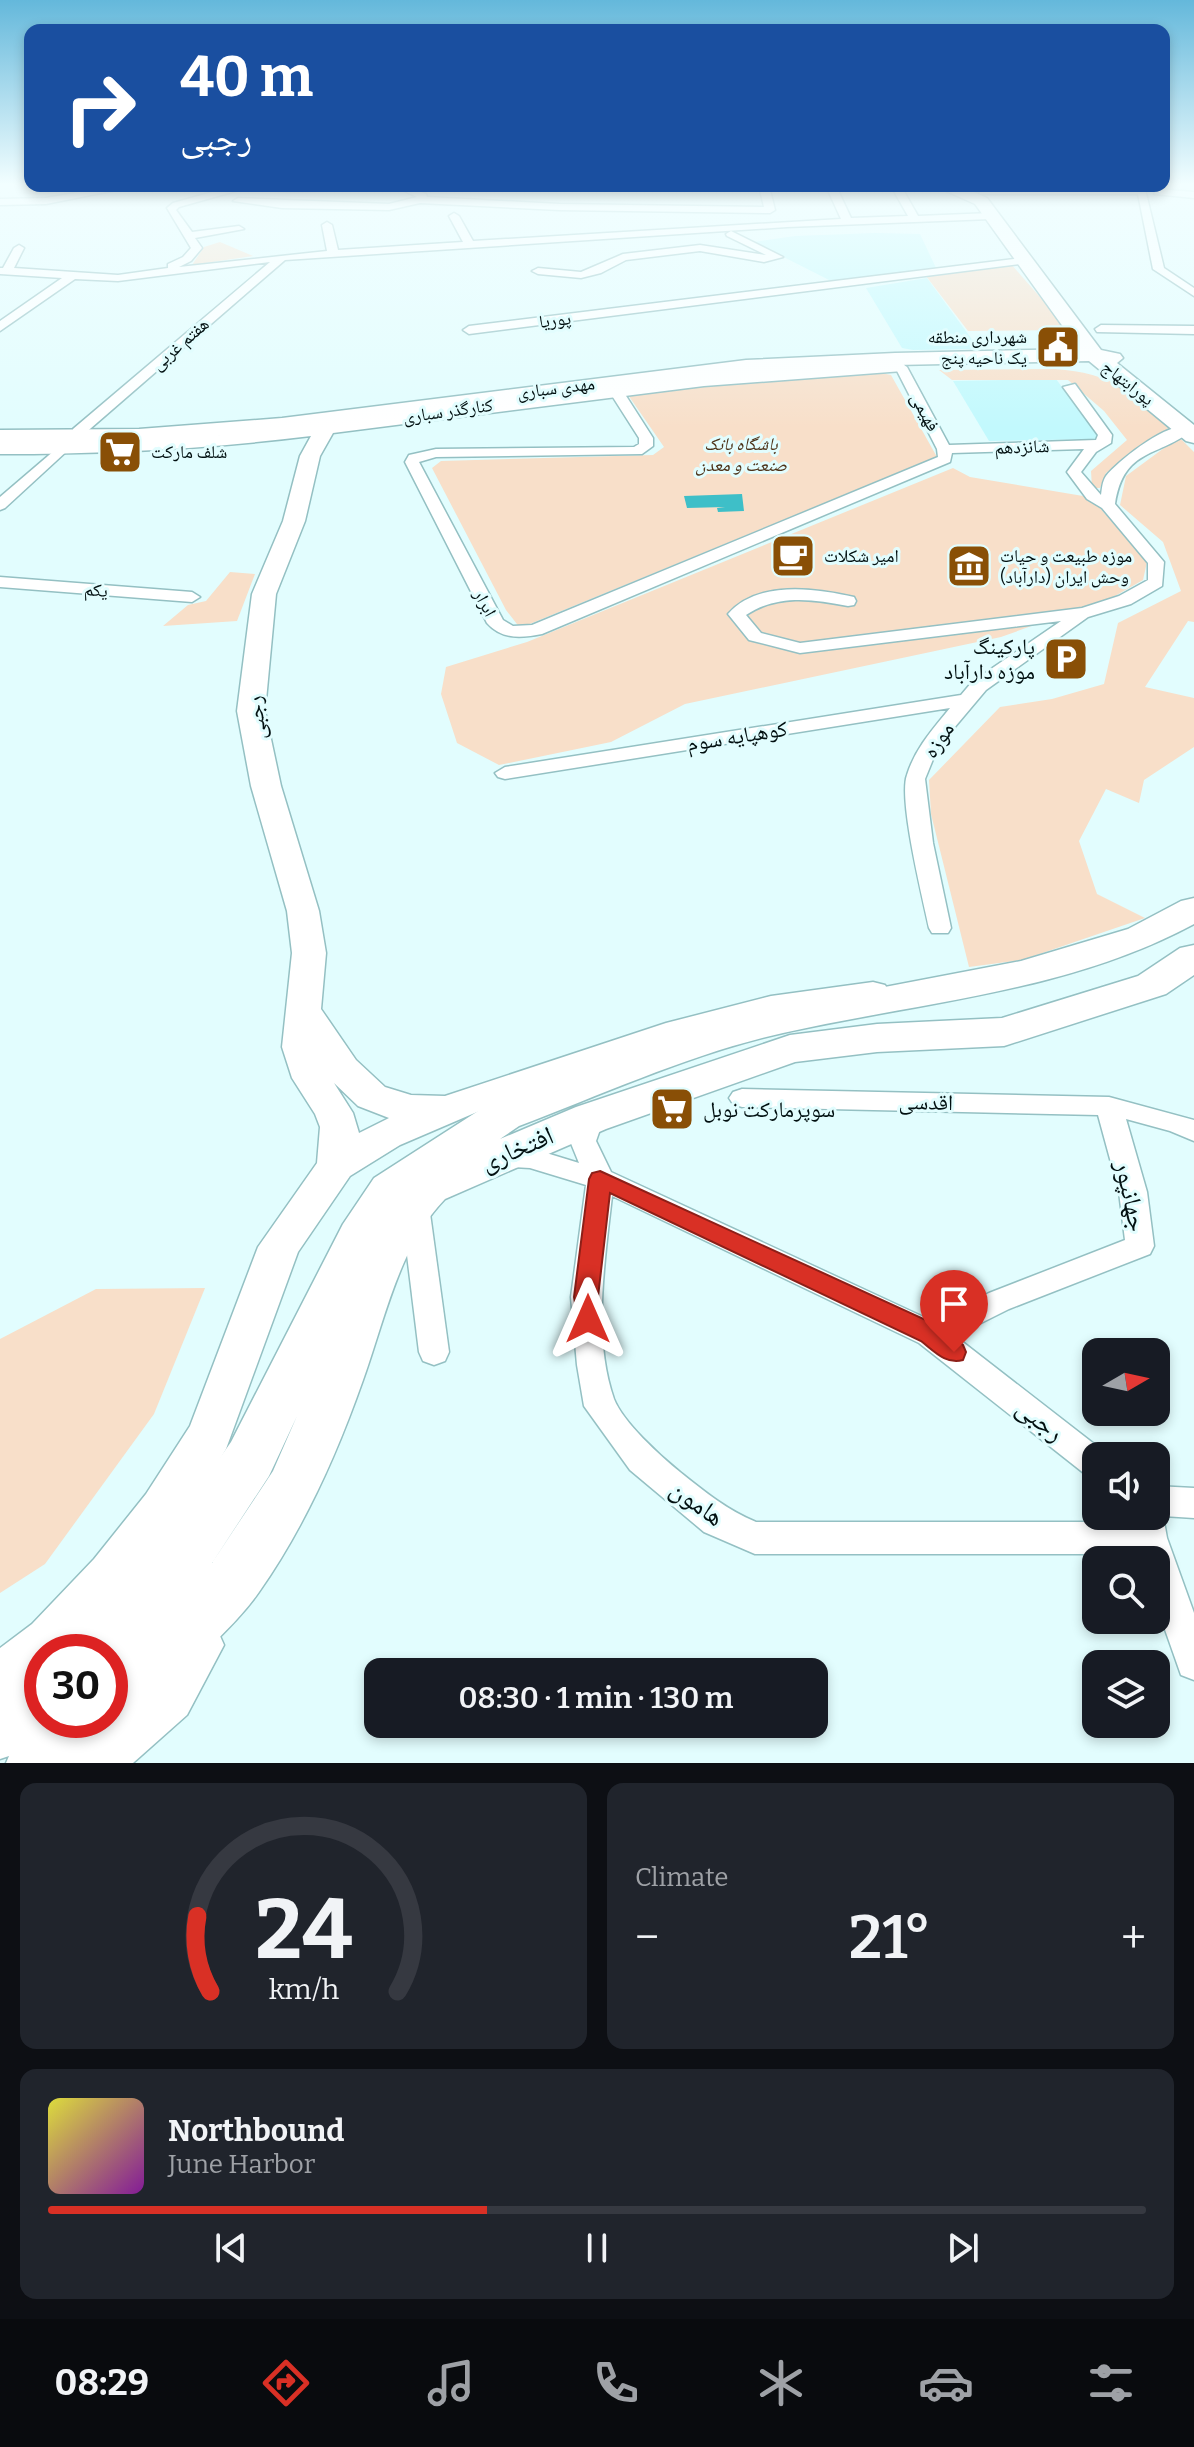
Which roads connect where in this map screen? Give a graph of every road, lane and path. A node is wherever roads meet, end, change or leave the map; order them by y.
1 (173, 264) edge
2 (209, 264) edge
3 (274, 264) edge
4 (607, 264) edge
5 (997, 264) edge
6 (1034, 264) edge
7 (1035, 264) edge
8 (1158, 264) edge
9 (4, 271) edge
10 (538, 271) dead end
11 (141, 276) junction
12 (71, 277) junction
13 (1194, 293) edge
14 (1082, 312) junction
15 (0, 327) edge
16 (1101, 329) junction
17 (469, 330) dead end
18 (1194, 330) edge
19 (1103, 359) junction
20 (976, 362) junction
21 (896, 364) junction
22 (1037, 365) junction
23 (1143, 386) junction
24 (1070, 387) dead end
25 (616, 391) junction
26 (1191, 429) edge
27 (324, 430) junction
28 (0, 440) edge
29 (70, 440) junction
30 (1099, 444) junction
31 (945, 454) junction
32 (0, 505) edge
33 (1107, 505) junction
34 (0, 582) edge
35 (192, 597) dead end
36 (848, 601) dead end
37 (1084, 613) junction
38 (968, 700) junction
39 (505, 773) dead end
40 (1194, 909) edge
41 (940, 928) dead end
42 (1194, 957) edge
43 (1025, 973) junction
44 (949, 986) junction
45 (305, 1012) junction
46 (1057, 1016) junction
47 (742, 1098) dead end
48 (464, 1103) junction
49 (1109, 1106) junction
50 (591, 1118) junction
51 (1194, 1131) edge
52 (490, 1159) junction
53 (336, 1166) junction
54 (600, 1179) junction
55 (414, 1202) junction
56 (930, 1334) junction
57 (434, 1352) dead end
58 (1082, 1453) edge
59 (1170, 1502) edge
60 (1194, 1503) edge
61 (1082, 1529) edge
62 (1149, 1530) edge
63 (238, 1575) junction
64 (114, 1634) edge
65 (1194, 1662) edge
66 (0, 1680) edge
67 (128, 1687) edge
68 (24, 1711) edge
69 (0, 1729) edge
70 (67, 1738) edge
71 (37, 1763) edge
72 (92, 1763) edge

1 - 11 street
2 - 11 street
3 - 29 street, هفتم غربی
4 - 10 street
5 - 17 street, پوریا
6 - 19 main road, پورابتهاج
7 - 14 main road, پورابتهاج
8 - 13 street
9 - 12 street
11 - 12 street
12 - 15 street
14 - 16 main road, پورابتهاج
14 - 19 main road
16 - 18 street
16 - 23 main road, پورابتهاج
19 - 20 main road
19 - 22 main road
19 - 23 main road
20 - 21 main road
20 - 22 main road
21 - 25 main road, کنارگذر سباری
21 - 29 main road
21 - 31 street, فهیمی
22 - 23 main road
23 - 26 main road, پورابتهاج
24 - 30 street
25 - 27 main road, کنارگذر سباری
25 - 31 street, ابرار
26 - 33 street
27 - 29 main road, کنارگذر سباری
27 - 45 main road, رجبی
28 - 29 main road
29 - 32 street, هفتم غربی
30 - 31 street, شانزدهم
30 - 33 street, شانزدهم
33 - 37 street
34 - 35 street, یکم
36 - 37 street
37 - 38 street, موزه
38 - 39 street, کوهپایه سوم
38 - 41 street, موزه
40 - 43 main road, افتخاری
42 - 46 main road, افتخاری
43 - 44 main road, افتخاری
43 - 46 main road
44 - 48 main road
44 - 64 main road, افتخاری
45 - 48 main road
45 - 53 main road, رجبی
46 - 50 main road, افتخاری
47 - 49 street, اقدسی
48 - 53 main road
49 - 51 street
49 - 56 street, جهانپور
50 - 52 main road, افتخاری
50 - 54 street
52 - 54 street, رجبی
52 - 55 main road, افتخاری
53 - 66 main road
54 - 56 street, رجبی
54 - 61 street, هامون
55 - 57 street
55 - 63 main road, افتخاری
56 - 58 street, رجبی
59 - 60 street
62 - 65 street
63 - 67 main road, افتخاری
63 - 72 main road
68 - 69 main road
70 - 71 main road

